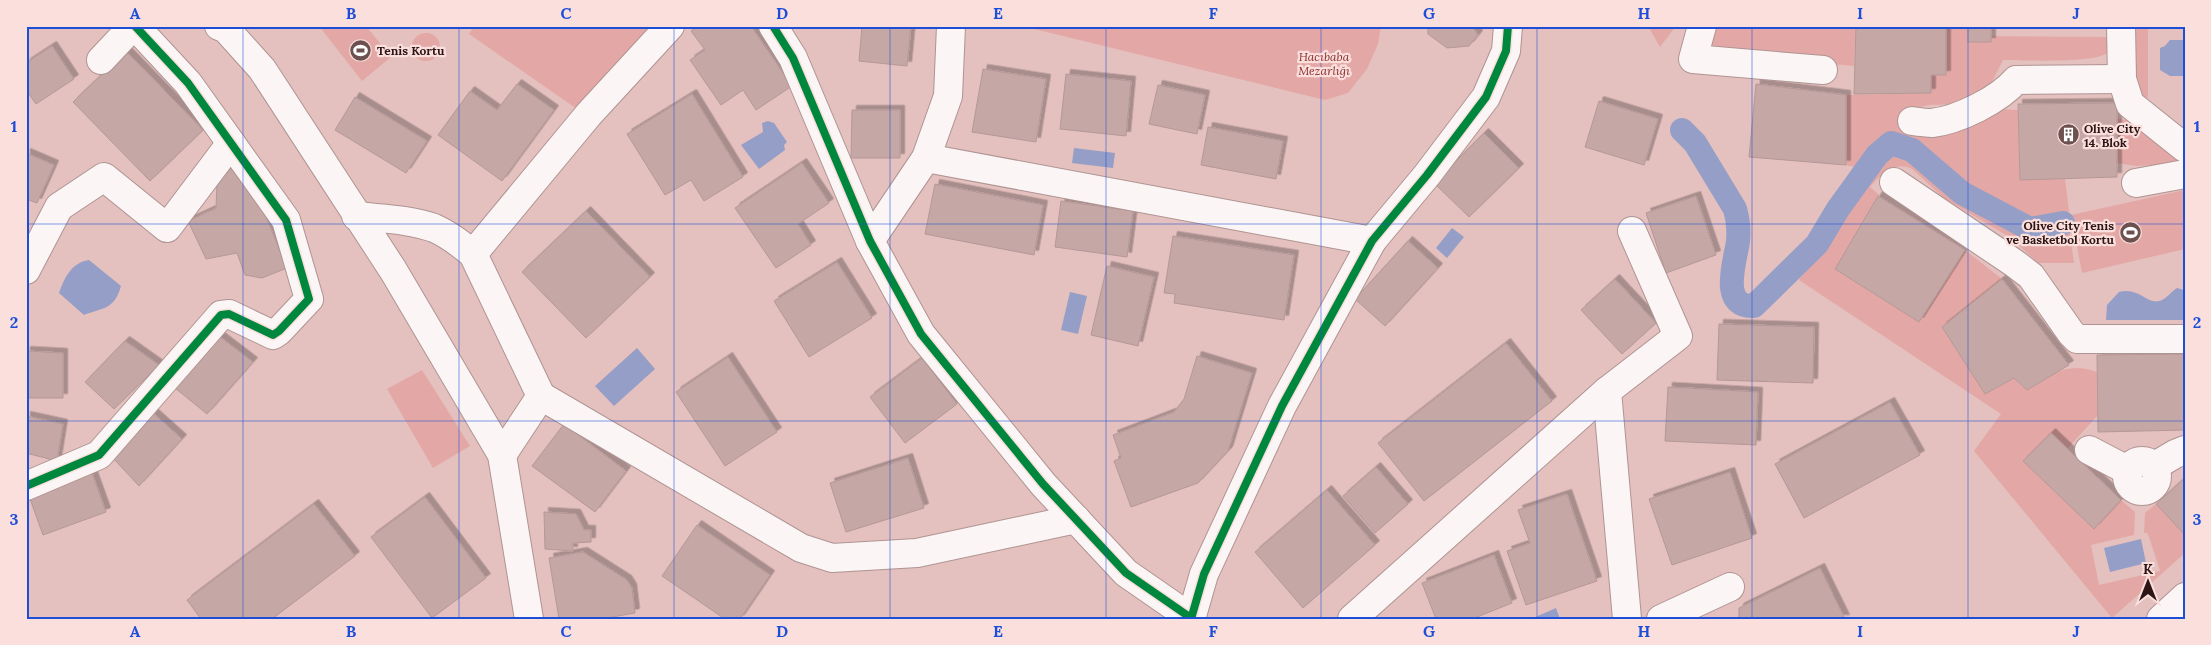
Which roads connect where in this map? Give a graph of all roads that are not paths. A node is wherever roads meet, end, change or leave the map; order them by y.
1 (134, 26) edge
2 (670, 26) edge
3 (773, 26) edge
4 (951, 26) edge
5 (1508, 26) edge
6 (1702, 26) edge
7 (2121, 26) edge
8 (225, 27) edge
9 (101, 60) dead end
10 (1823, 70) dead end
11 (2122, 79) junction
12 (1912, 121) dead end
13 (231, 144) junction
14 (2185, 148) edge
15 (926, 158) junction
16 (2185, 174) edge
17 (1894, 182) dead end
18 (2136, 184) dead end
19 (356, 216) junction
20 (1632, 232) dead end
21 (870, 241) junction
22 (1372, 241) junction
23 (473, 254) junction
24 (26, 270) edge
25 (2185, 339) edge
26 (1607, 390) junction
27 (541, 396) junction
28 (2089, 450) dead end
29 (2185, 450) edge
30 (502, 456) junction
31 (26, 486) edge
32 (1076, 519) junction
33 (1730, 587) dead end
34 (2185, 597) edge
35 (528, 618) edge
36 (1191, 619) edge
37 (1352, 619) edge
38 (1627, 619) edge
39 (1661, 619) edge
40 (2161, 619) edge

1 - 9 street
1 - 13 street
2 - 23 street
3 - 21 street
4 - 15 street
5 - 22 street
6 - 10 street
7 - 11 street
8 - 19 street
11 - 12 street
11 - 14 street
13 - 24 street
13 - 31 street
15 - 21 street
15 - 22 street
16 - 18 street
17 - 25 street
19 - 23 street
19 - 30 street
20 - 26 street
21 - 32 street
22 - 36 street
23 - 27 street
26 - 37 street
26 - 38 street
27 - 30 street
27 - 32 street
28 - 29 street
30 - 35 street
32 - 36 street
33 - 39 street
34 - 40 street

